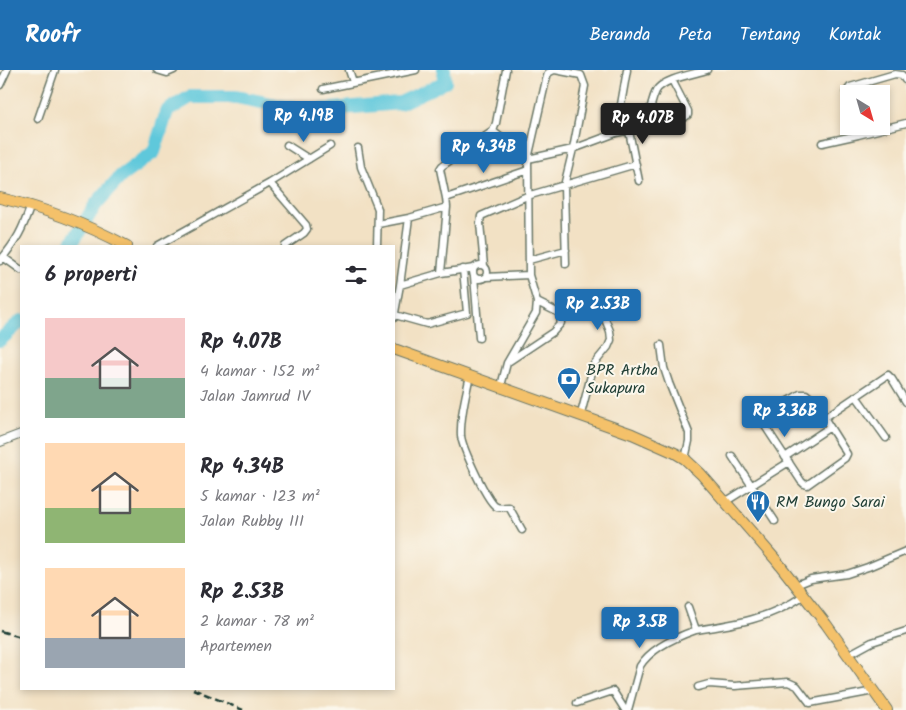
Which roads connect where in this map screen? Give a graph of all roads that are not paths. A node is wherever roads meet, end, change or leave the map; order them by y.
1 (7, 70) edge
2 (55, 70) edge
3 (157, 70) edge
4 (174, 70) edge
5 (349, 70) edge
6 (416, 70) edge
7 (506, 70) edge
8 (554, 70) edge
9 (627, 70) edge
10 (707, 70) edge
11 (396, 72) edge
12 (672, 80) junction
13 (905, 80) dead end
14 (353, 82) junction
15 (0, 85) edge
16 (857, 85) edge
17 (322, 88) dead end
18 (38, 119) dead end
19 (906, 123) edge
20 (647, 126) junction
21 (890, 127) edge
22 (629, 130) junction
23 (493, 131) junction
24 (616, 133) junction
25 (858, 135) edge
26 (822, 143) dead end
27 (287, 145) dead end
28 (330, 146) dead end
29 (358, 148) dead end
30 (573, 149) junction
31 (528, 159) junction
32 (309, 160) junction
33 (636, 164) junction
34 (528, 170) junction
35 (639, 181) dead end
36 (270, 183) junction
37 (564, 186) junction
38 (527, 196) junction
39 (0, 198) edge
40 (446, 198) junction
41 (34, 206) junction
42 (447, 207) junction
43 (409, 218) junction
44 (378, 224) junction
45 (126, 245) edge
46 (159, 245) edge
47 (286, 245) edge
48 (377, 245) edge
49 (566, 250) junction
50 (2, 259) edge
51 (529, 260) junction
52 (566, 264) dead end
53 (484, 266) junction
54 (464, 268) junction
55 (20, 269) edge
56 (474, 272) junction
57 (441, 273) junction
58 (529, 275) junction
59 (486, 277) junction
60 (400, 285) junction
61 (601, 297) dead end
62 (537, 302) junction
63 (476, 310) junction
64 (395, 311) edge
65 (467, 312) junction
66 (395, 316) edge
67 (479, 338) dead end
68 (661, 345) dead end
69 (395, 349) edge
70 (507, 363) junction
71 (470, 375) junction
72 (501, 386) junction
73 (856, 396) junction
74 (906, 402) edge
75 (581, 414) junction
76 (824, 418) junction
77 (830, 427) junction
78 (20, 434) edge
79 (886, 438) dead end
80 (0, 442) edge
81 (732, 456) dead end
82 (685, 459) junction
83 (787, 459) junction
84 (752, 485) junction
85 (724, 502) junction
86 (775, 521) dead end
87 (522, 530) dead end
88 (906, 551) edge
89 (796, 585) junction
90 (803, 596) junction
91 (688, 607) dead end
92 (696, 630) junction
93 (906, 631) edge
94 (848, 655) junction
95 (698, 687) dead end
96 (874, 691) junction
97 (577, 703) dead end
98 (626, 710) edge
99 (887, 710) edge

1 - 15 street
2 - 18 street
3 - 4 street
5 - 14 street
6 - 11 street
7 - 23 street
8 - 30 street
8 - 31 street
9 - 24 street
10 - 12 street
11 - 14 street
12 - 20 street
12 - 20 street
13 - 16 street
14 - 17 street
19 - 21 street
20 - 22 street
22 - 24 street
22 - 33 street
23 - 31 street
23 - 40 street
24 - 30 street
25 - 26 street
27 - 32 street
28 - 32 street
29 - 44 street
30 - 31 street
30 - 37 street
31 - 34 street
32 - 36 street
33 - 35 street
33 - 37 street
34 - 38 street
34 - 40 street
36 - 46 street
36 - 47 street
37 - 38 street
37 - 49 street
38 - 51 street
38 - 53 street
39 - 41 highway
40 - 42 street
41 - 45 highway
41 - 50 street
42 - 43 street
42 - 57 street
43 - 44 street
43 - 60 street
44 - 48 street
49 - 51 street
49 - 52 street
50 - 55 street
51 - 58 street
53 - 56 street
53 - 59 street
54 - 56 street
54 - 57 street
54 - 65 street
56 - 59 street
56 - 63 street
57 - 60 street
58 - 59 street
58 - 62 street
60 - 64 street
61 - 75 street
62 - 70 street
62 - 70 street
63 - 65 street
63 - 67 street
65 - 66 street
68 - 82 street
69 - 71 highway
70 - 72 street
71 - 72 highway
71 - 87 street
72 - 75 highway
73 - 74 street
73 - 76 street
73 - 79 street
75 - 82 highway
76 - 77 street
76 - 83 street
77 - 83 street
77 - 83 street
78 - 80 street
81 - 84 street
82 - 85 highway
83 - 84 street
84 - 85 street
84 - 86 street
85 - 89 highway
88 - 89 street
89 - 90 highway
90 - 92 street
90 - 94 highway
91 - 92 street
92 - 98 street
93 - 94 street
94 - 96 highway
95 - 96 street
96 - 99 highway
97 - 98 street

